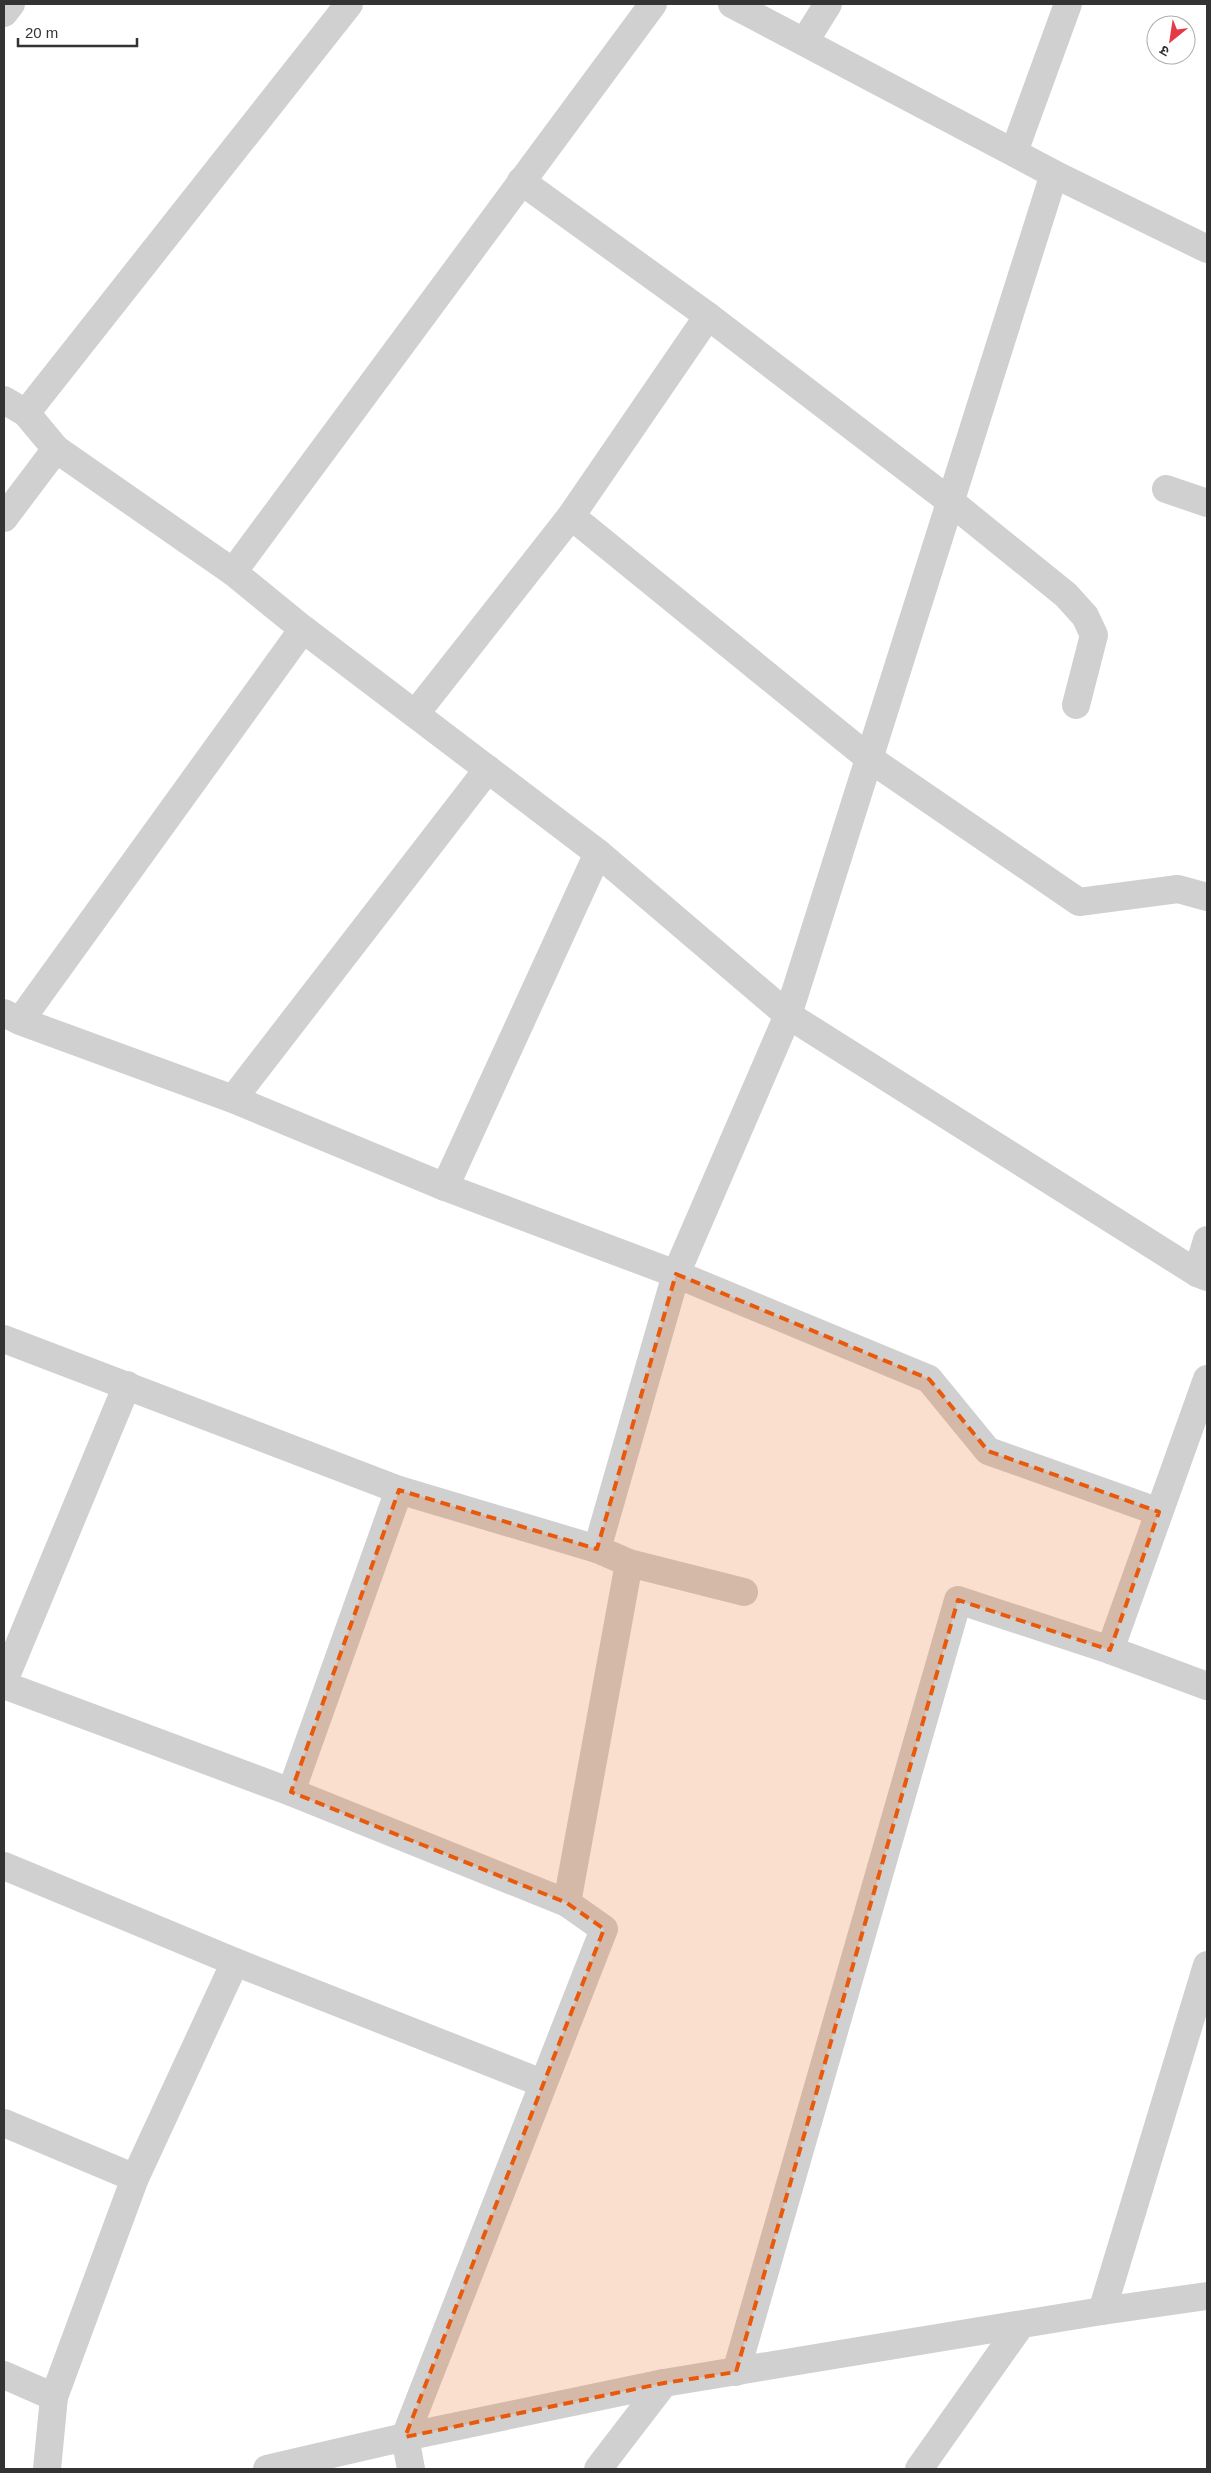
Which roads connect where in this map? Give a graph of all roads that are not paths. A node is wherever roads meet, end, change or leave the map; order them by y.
1 (11, 4) edge
2 (349, 4) edge
3 (653, 4) edge
4 (732, 4) edge
5 (828, 4) edge
6 (1068, 4) edge
7 (4, 13) edge
8 (804, 41) junction
9 (1014, 152) junction
10 (1054, 174) junction
11 (521, 181) junction
12 (1207, 249) edge
13 (708, 316) junction
14 (15, 407) edge
15 (56, 449) junction
16 (1166, 490) dead end
17 (950, 502) junction
18 (1207, 503) edge
19 (571, 516) junction
20 (4, 518) edge
21 (233, 572) junction
22 (302, 629) junction
23 (1076, 705) dead end
24 (416, 713) junction
25 (870, 758) junction
26 (488, 768) junction
27 (598, 853) junction
28 (1207, 896) edge
29 (788, 1015) junction
30 (12, 1017) edge
31 (233, 1099) junction
32 (445, 1187) junction
33 (1207, 1240) edge
34 (676, 1274) junction
35 (1202, 1275) edge
36 (4, 1339) edge
37 (1207, 1379) edge
38 (127, 1385) junction
39 (399, 1490) junction
40 (1159, 1512) junction
41 (597, 1549) junction
42 (629, 1563) junction
43 (744, 1592) dead end
44 (1110, 1650) junction
45 (4, 1681) edge
46 (4, 1685) edge
47 (1207, 1686) edge
48 (291, 1792) junction
49 (4, 1866) edge
50 (567, 1903) junction
51 (235, 1962) junction
52 (1207, 1965) edge
53 (542, 2083) junction
54 (4, 2123) edge
55 (135, 2178) junction
56 (1207, 2296) edge
57 (1102, 2311) junction
58 (1020, 2326) junction
59 (736, 2372) junction
60 (4, 2375) edge
61 (664, 2383) junction
62 (54, 2397) junction
63 (404, 2437) junction
64 (47, 2469) edge
65 (267, 2469) edge
66 (411, 2469) edge
67 (598, 2469) edge
68 (919, 2469) edge

1 - 7 street
2 - 14 street
3 - 11 street
4 - 8 street
5 - 8 street
6 - 9 street
8 - 9 street
9 - 10 street
10 - 12 street
10 - 17 street
11 - 13 street
11 - 21 street
13 - 17 street
13 - 19 street
14 - 15 street
15 - 20 street
15 - 21 street
16 - 18 street
17 - 23 street
17 - 25 street
19 - 24 street
19 - 25 street
21 - 22 street
22 - 24 street
22 - 30 street
24 - 26 street
25 - 28 street
25 - 29 street
26 - 27 street
26 - 31 street
27 - 29 street
27 - 32 street
29 - 34 street
29 - 35 street
30 - 31 street
31 - 32 street
32 - 34 street
33 - 35 street
34 - 40 street
34 - 41 street
36 - 38 street
37 - 40 street
38 - 39 street
38 - 45 street
39 - 41 street
39 - 48 street
40 - 44 street
41 - 42 street
42 - 43 street
42 - 50 street
44 - 47 street
44 - 59 street
46 - 48 street
48 - 50 street
49 - 51 street
50 - 53 street
51 - 53 street
51 - 55 street
52 - 57 street
53 - 63 street
54 - 55 street
55 - 62 street
56 - 57 street
57 - 58 street
58 - 59 street
58 - 68 street
59 - 61 street
60 - 62 street
61 - 63 street
61 - 67 street
62 - 64 street
63 - 65 street
63 - 66 street

